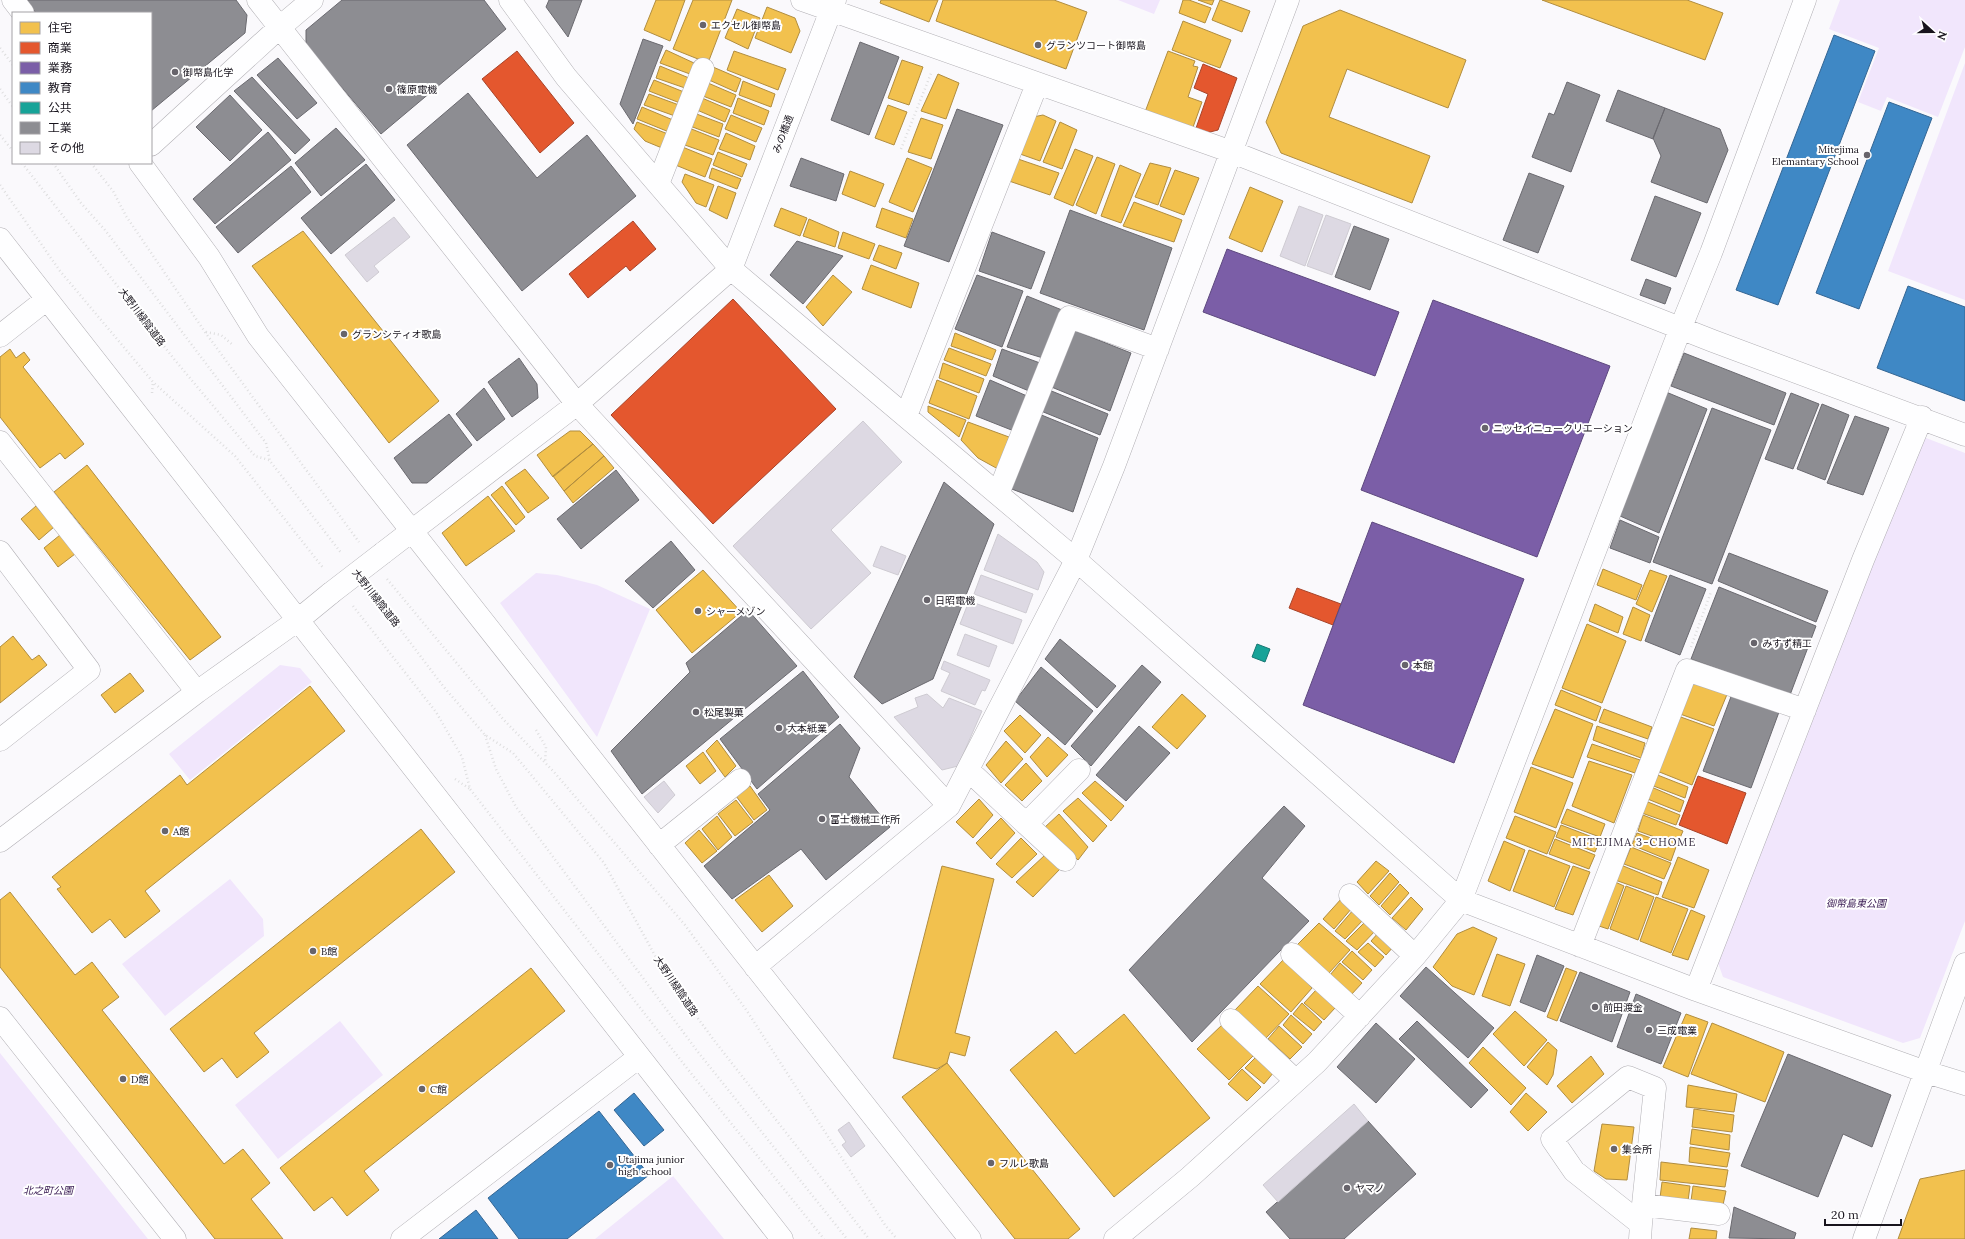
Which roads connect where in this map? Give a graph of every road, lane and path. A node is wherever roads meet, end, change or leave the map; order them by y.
1 (13, 0) edge
2 (258, 0) edge
3 (312, 0) edge
4 (510, 0) edge
5 (802, 0) edge
6 (1288, 0) edge
7 (1805, 0) edge
8 (833, 5) edge
9 (22, 12) edge
10 (280, 27) junction
11 (0, 48) edge
12 (941, 50) junction
13 (12, 64) edge
14 (703, 69) dead end
15 (1036, 84) junction
16 (0, 89) edge
17 (12, 106) edge
18 (0, 135) edge
19 (152, 144) edge
20 (901, 149) dead end
21 (12, 150) edge
22 (1232, 152) junction
23 (23, 164) edge
24 (54, 164) edge
25 (92, 164) edge
26 (141, 164) edge
27 (658, 184) junction
28 (0, 185) edge
29 (4, 253) edge
30 (732, 269) junction
31 (47, 299) junction
32 (1681, 327) junction
33 (0, 336) edge
34 (1158, 349) junction
35 (577, 404) junction
36 (906, 416) junction
37 (1922, 417) junction
38 (1965, 435) edge
39 (0, 442) edge
40 (270, 460) junction
41 (7, 464) edge
42 (998, 494) junction
43 (412, 530) junction
44 (373, 550) junction
45 (0, 552) edge
46 (1076, 560) junction
47 (347, 561) dead end
48 (386, 577) dead end
49 (336, 589) junction
50 (371, 592) dead end
51 (1711, 592) dead end
52 (298, 620) junction
53 (1687, 670) junction
54 (196, 692) junction
55 (1805, 710) junction
56 (485, 735) junction
57 (0, 740) edge
58 (968, 770) junction
59 (1079, 770) dead end
60 (740, 780) dead end
61 (950, 806) junction
62 (1026, 824) junction
63 (0, 841) edge
64 (659, 845) junction
65 (1065, 860) dead end
66 (1350, 895) dead end
67 (1461, 900) junction
68 (1580, 946) junction
69 (1292, 954) dead end
70 (1415, 956) junction
71 (1965, 964) edge
72 (755, 967) junction
73 (1696, 990) junction
74 (1360, 1016) junction
75 (0, 1018) edge
76 (1231, 1020) dead end
77 (639, 1057) junction
78 (1926, 1072) junction
79 (1296, 1081) junction
80 (1965, 1084) edge
81 (1720, 1214) dead end
82 (1641, 1223) edge
83 (175, 1239) edge
84 (402, 1239) edge
85 (782, 1239) edge
86 (824, 1239) edge
87 (847, 1239) edge
88 (868, 1239) edge
89 (897, 1239) edge
90 (970, 1239) edge
91 (1115, 1239) edge
92 (1864, 1239) edge

1 - 9 street
2 - 10 street
3 - 10 street
4 - 27 street
5 - 8 street
6 - 22 street
7 - 32 street
8 - 12 street
8 - 30 street, みの橋通
10 - 19 street
10 - 35 street
11 - 13 path
12 - 15 street
12 - 20 path
14 - 27 street
15 - 22 street
15 - 36 street
16 - 17 path
18 - 21 path
22 - 32 street
22 - 34 street
23 - 40 path, 大野川緑陰道路
24 - 40 path, 大野川緑陰道路
25 - 44 path
26 - 43 street
27 - 30 street
28 - 49 path
29 - 31 street
30 - 35 street
30 - 36 street
31 - 33 street
31 - 52 street
32 - 37 street
32 - 67 street
34 - 42 street
34 - 46 street
35 - 43 street
35 - 61 street
36 - 42 street
37 - 38 street
37 - 55 street
39 - 41 street
40 - 47 path, 大野川緑陰道路
41 - 54 street
42 - 46 street
43 - 44 street
43 - 64 street
44 - 49 street, bridge
45 - 57 street
46 - 58 street
46 - 67 street
48 - 89 path
49 - 52 street
49 - 86 path
50 - 56 path, 大野川緑陰道路
51 - 53 path
52 - 54 street
52 - 77 street
53 - 55 street
53 - 68 street
54 - 63 street
55 - 73 street
56 - 87 path, 大野川緑陰道路
56 - 88 path, 大野川緑陰道路
58 - 61 street
58 - 62 street
59 - 62 street
60 - 64 street
61 - 72 street
62 - 65 street
64 - 72 street
66 - 70 street
67 - 68 street
67 - 70 street
68 - 73 street
69 - 74 street
70 - 74 street
71 - 78 street
72 - 90 street
73 - 78 street
74 - 79 street
75 - 83 street
76 - 79 street
77 - 84 street
77 - 85 street
78 - 80 street
78 - 92 street
79 - 91 street
81 - 82 street
82 - 82 street

